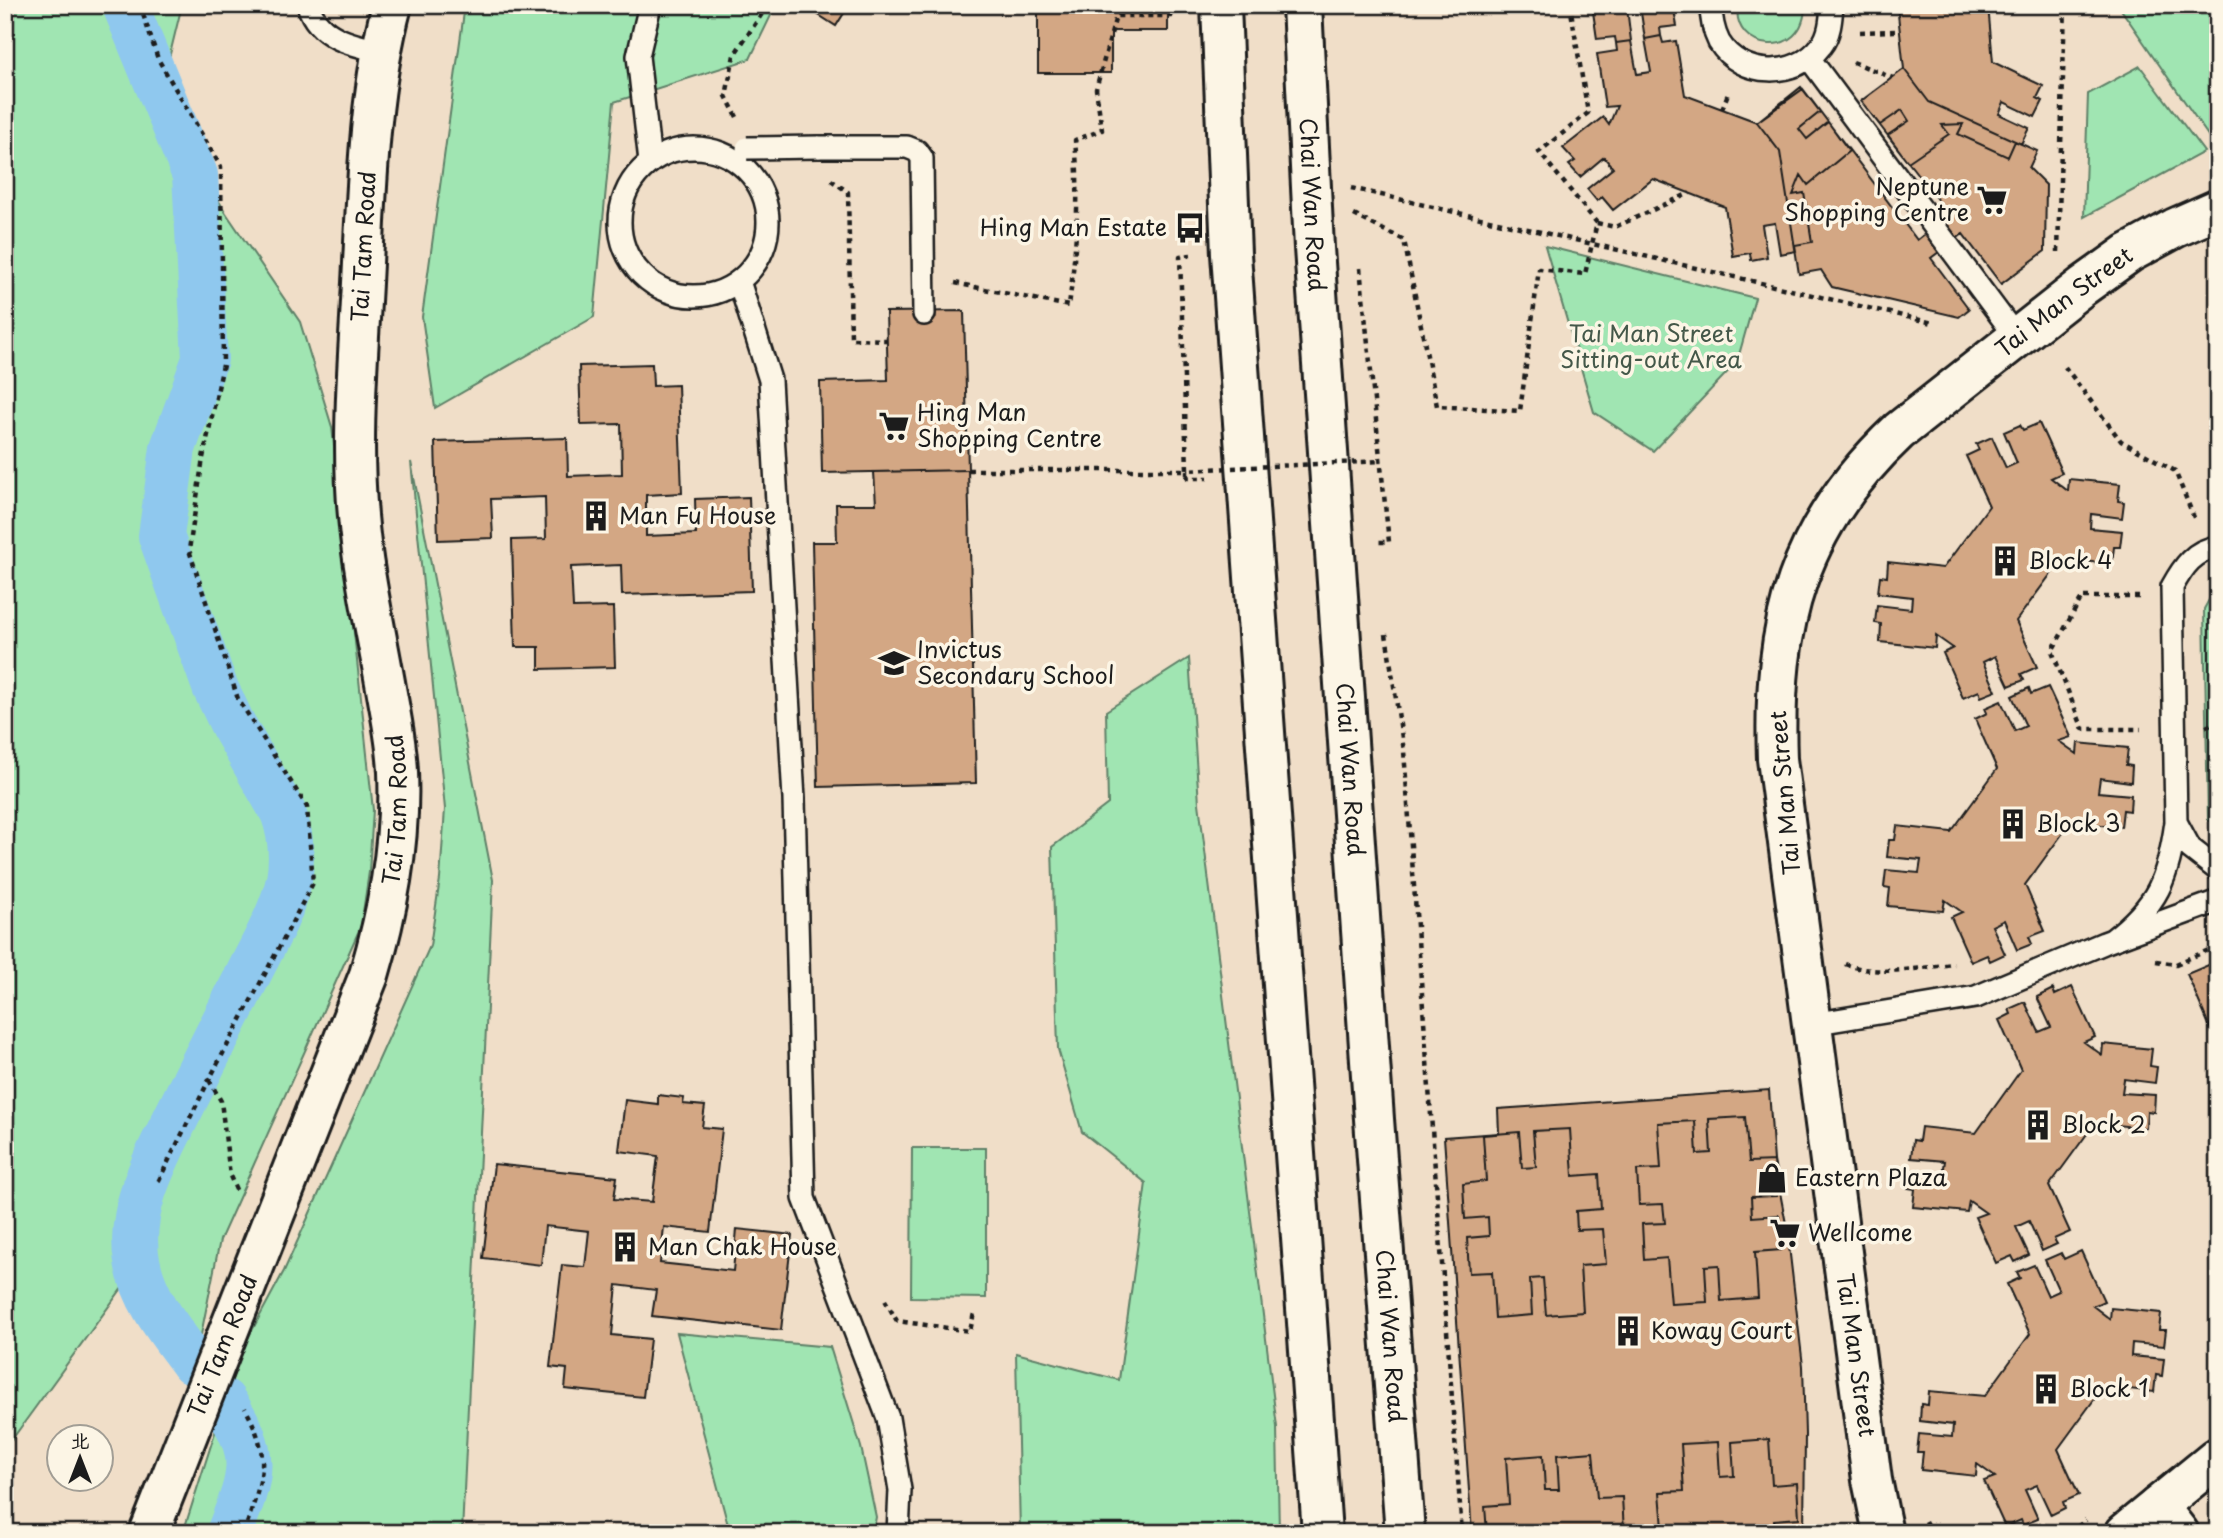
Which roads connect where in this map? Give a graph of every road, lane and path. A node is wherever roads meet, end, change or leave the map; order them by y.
1 (140, 5) edge
2 (308, 5) edge
3 (392, 5) edge
4 (650, 5) edge
5 (768, 5) edge
6 (1221, 5) edge
7 (1302, 5) edge
8 (1570, 5) edge
9 (1711, 5) edge
10 (1832, 5) edge
11 (2065, 5) edge
12 (1177, 16) dead end
13 (1899, 31) dead end
14 (1852, 32) dead end
15 (381, 51) junction
16 (734, 55) dead end
17 (1809, 58) junction
18 (1732, 83) dead end
19 (1722, 109) dead end
20 (705, 148) junction
21 (649, 162) junction
22 (1346, 187) dead end
23 (848, 192) dead end
24 (1690, 193) dead end
25 (2218, 209) edge
26 (1348, 222) dead end
27 (1597, 223) junction
28 (1593, 244) junction
29 (1180, 256) dead end
30 (1359, 258) dead end
31 (2058, 260) dead end
32 (739, 281) junction
33 (950, 282) dead end
34 (924, 314) dead end
35 (1933, 323) dead end
36 (2017, 338) junction
37 (887, 340) dead end
38 (2066, 367) dead end
39 (1365, 460) dead end
40 (1382, 461) junction
41 (968, 470) dead end
42 (1187, 472) junction
43 (1366, 474) dead end
44 (2206, 517) dead end
45 (2195, 520) junction
46 (2185, 526) dead end
47 (1371, 541) dead end
48 (2218, 547) edge
49 (2144, 597) dead end
50 (1385, 633) dead end
51 (2218, 722) edge
52 (2174, 729) junction
53 (2144, 741) dead end
54 (2176, 822) junction
55 (2218, 870) edge
56 (2218, 901) edge
57 (2112, 940) junction
58 (1841, 963) dead end
59 (1959, 964) dead end
60 (1812, 1024) junction
61 (209, 1080) junction
62 (157, 1184) dead end
63 (261, 1251) junction
64 (885, 1300) dead end
65 (974, 1313) dead end
66 (215, 1368) junction
67 (2218, 1457) edge
68 (2169, 1519) edge
69 (149, 1533) edge
70 (244, 1533) edge
71 (898, 1533) edge
72 (1322, 1533) edge
73 (1405, 1533) edge
74 (1462, 1533) edge
75 (1883, 1533) edge
76 (2125, 1533) edge

1 - 61 path
2 - 15 lane
3 - 15 main road, Tai Tam Road
4 - 21 lane
5 - 16 path
6 - 72 main road
7 - 73 main road, Chai Wan Road
8 - 27 path
9 - 17 lane
10 - 17 lane
11 - 31 path
12 - 33 path
13 - 14 path
15 - 63 main road, Tai Tam Road
17 - 36 lane
18 - 19 path
20 - 21 lane
20 - 32 lane
20 - 34 lane, bridge
21 - 32 lane
22 - 28 path
23 - 37 path
24 - 27 path
25 - 36 main road, Tai Man Street
26 - 28 path
27 - 28 path
28 - 35 path
29 - 42 path
30 - 40 path
32 - 71 lane
36 - 60 main road, Tai Man Street
38 - 45 path
39 - 43 path
40 - 42 path, bridge
40 - 47 path
41 - 42 path
44 - 45 path
45 - 46 path
48 - 52 lane
49 - 53 path
50 - 74 path
51 - 52 path
52 - 54 lane
54 - 55 lane
54 - 57 lane
56 - 57 lane
57 - 60 lane
58 - 59 path
60 - 75 main road, Tai Man Street
61 - 62 path
61 - 63 path
63 - 66 main road, Tai Tam Road
64 - 65 path
66 - 69 main road, Tai Tam Road
66 - 70 path
67 - 68 main road
68 - 76 main road

